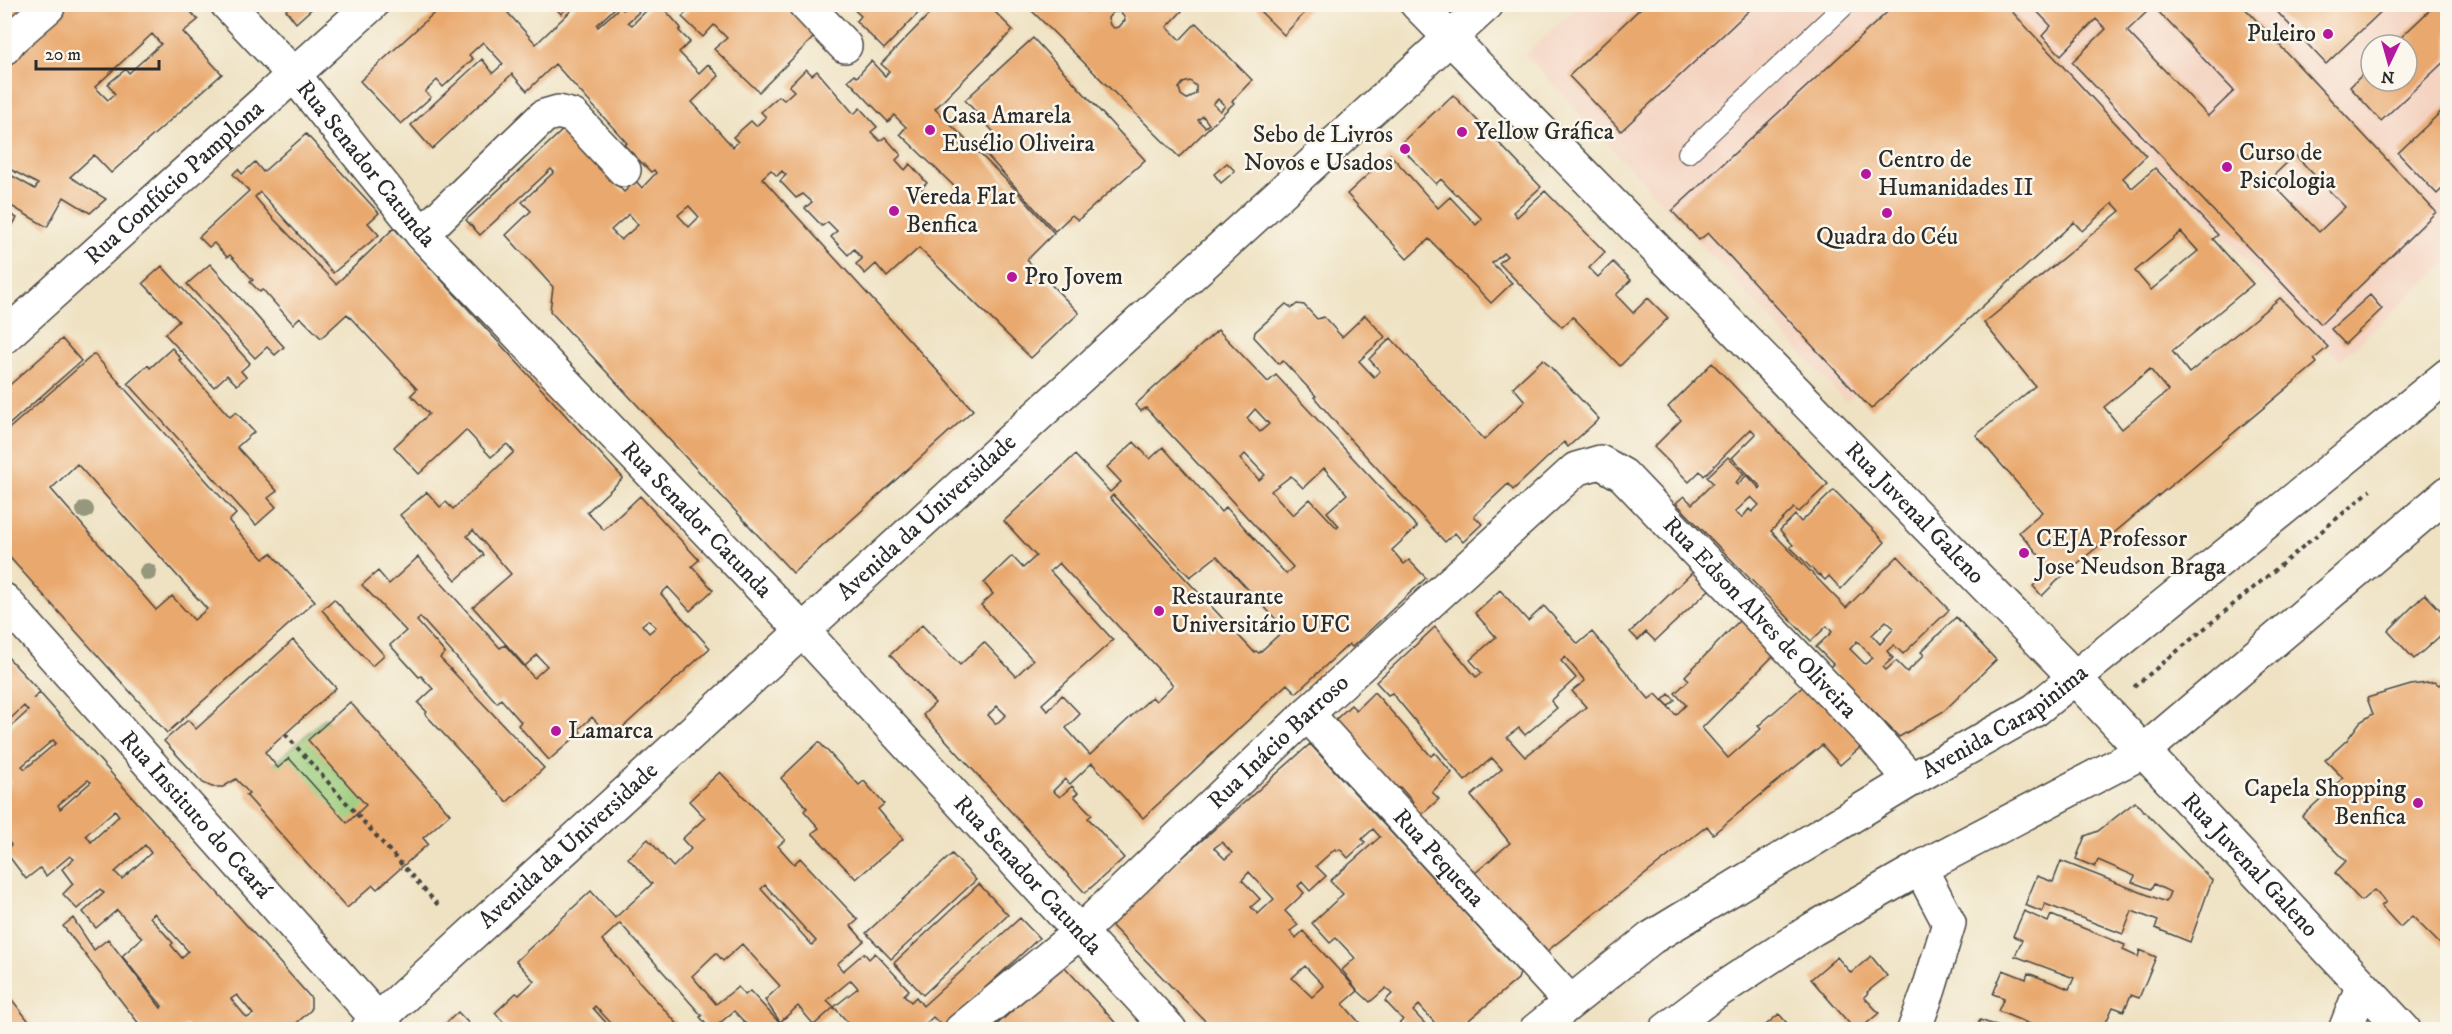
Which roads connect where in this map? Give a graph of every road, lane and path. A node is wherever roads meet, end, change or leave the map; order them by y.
1 (227, 4) edge
2 (372, 4) edge
3 (805, 4) edge
4 (1417, 4) edge
5 (1487, 4) edge
6 (1846, 4) edge
7 (48, 5) edge
8 (1450, 39) junction
9 (845, 46) dead end
10 (4, 48) edge
11 (294, 75) junction
12 (1688, 153) dead end
13 (624, 170) dead end
14 (422, 234) junction
15 (4, 337) edge
16 (2448, 375) edge
17 (1600, 462) joint
18 (2448, 493) edge
19 (4, 600) edge
20 (802, 630) junction
21 (2075, 678) junction
22 (1307, 714) junction
23 (285, 734) dead end
24 (2144, 751) junction
25 (1911, 780) junction
26 (1920, 868) junction
27 (438, 905) dead end
28 (1080, 932) junction
29 (2362, 987) junction
30 (1570, 1002) junction
31 (377, 1026) edge
32 (961, 1029) edge
33 (1170, 1029) edge
34 (1536, 1029) edge
35 (1666, 1029) edge
36 (1914, 1029) edge
37 (2345, 1029) edge
38 (2404, 1029) edge

1 - 11 street, Rua Senador Catunda
2 - 11 street, Rua Confúcio Pamplona
3 - 9 street
4 - 8 street, Rua Juvenal Galeno
5 - 8 street, Avenida da Universidade
6 - 12 lane
7 - 10 street
8 - 20 street, Avenida da Universidade
8 - 21 street, Rua Juvenal Galeno
11 - 14 street, Rua Senador Catunda
11 - 15 street, Rua Confúcio Pamplona
13 - 14 street
14 - 20 street, Rua Senador Catunda
16 - 21 street, Avenida Carapinima
17 - 22 street, Rua Inácio Barroso
17 - 25 street, Rua Edson Alves de Oliveira
18 - 24 street
19 - 31 street, Rua Instituto do Ceará
20 - 28 street, Rua Senador Catunda
20 - 31 street, Avenida da Universidade
21 - 24 street, Rua Juvenal Galeno
21 - 25 street, Avenida Carapinima
22 - 28 street, Rua Inácio Barroso
22 - 30 street, Rua Pequena
23 - 27 path
24 - 26 street
24 - 29 street, Rua Juvenal Galeno
25 - 30 street, Avenida Carapinima
26 - 35 street
26 - 36 street
28 - 32 street, Rua Inácio Barroso
28 - 33 street, Rua Senador Catunda
29 - 37 street
29 - 38 street, Rua Juvenal Galeno
30 - 34 street, Avenida Carapinima

